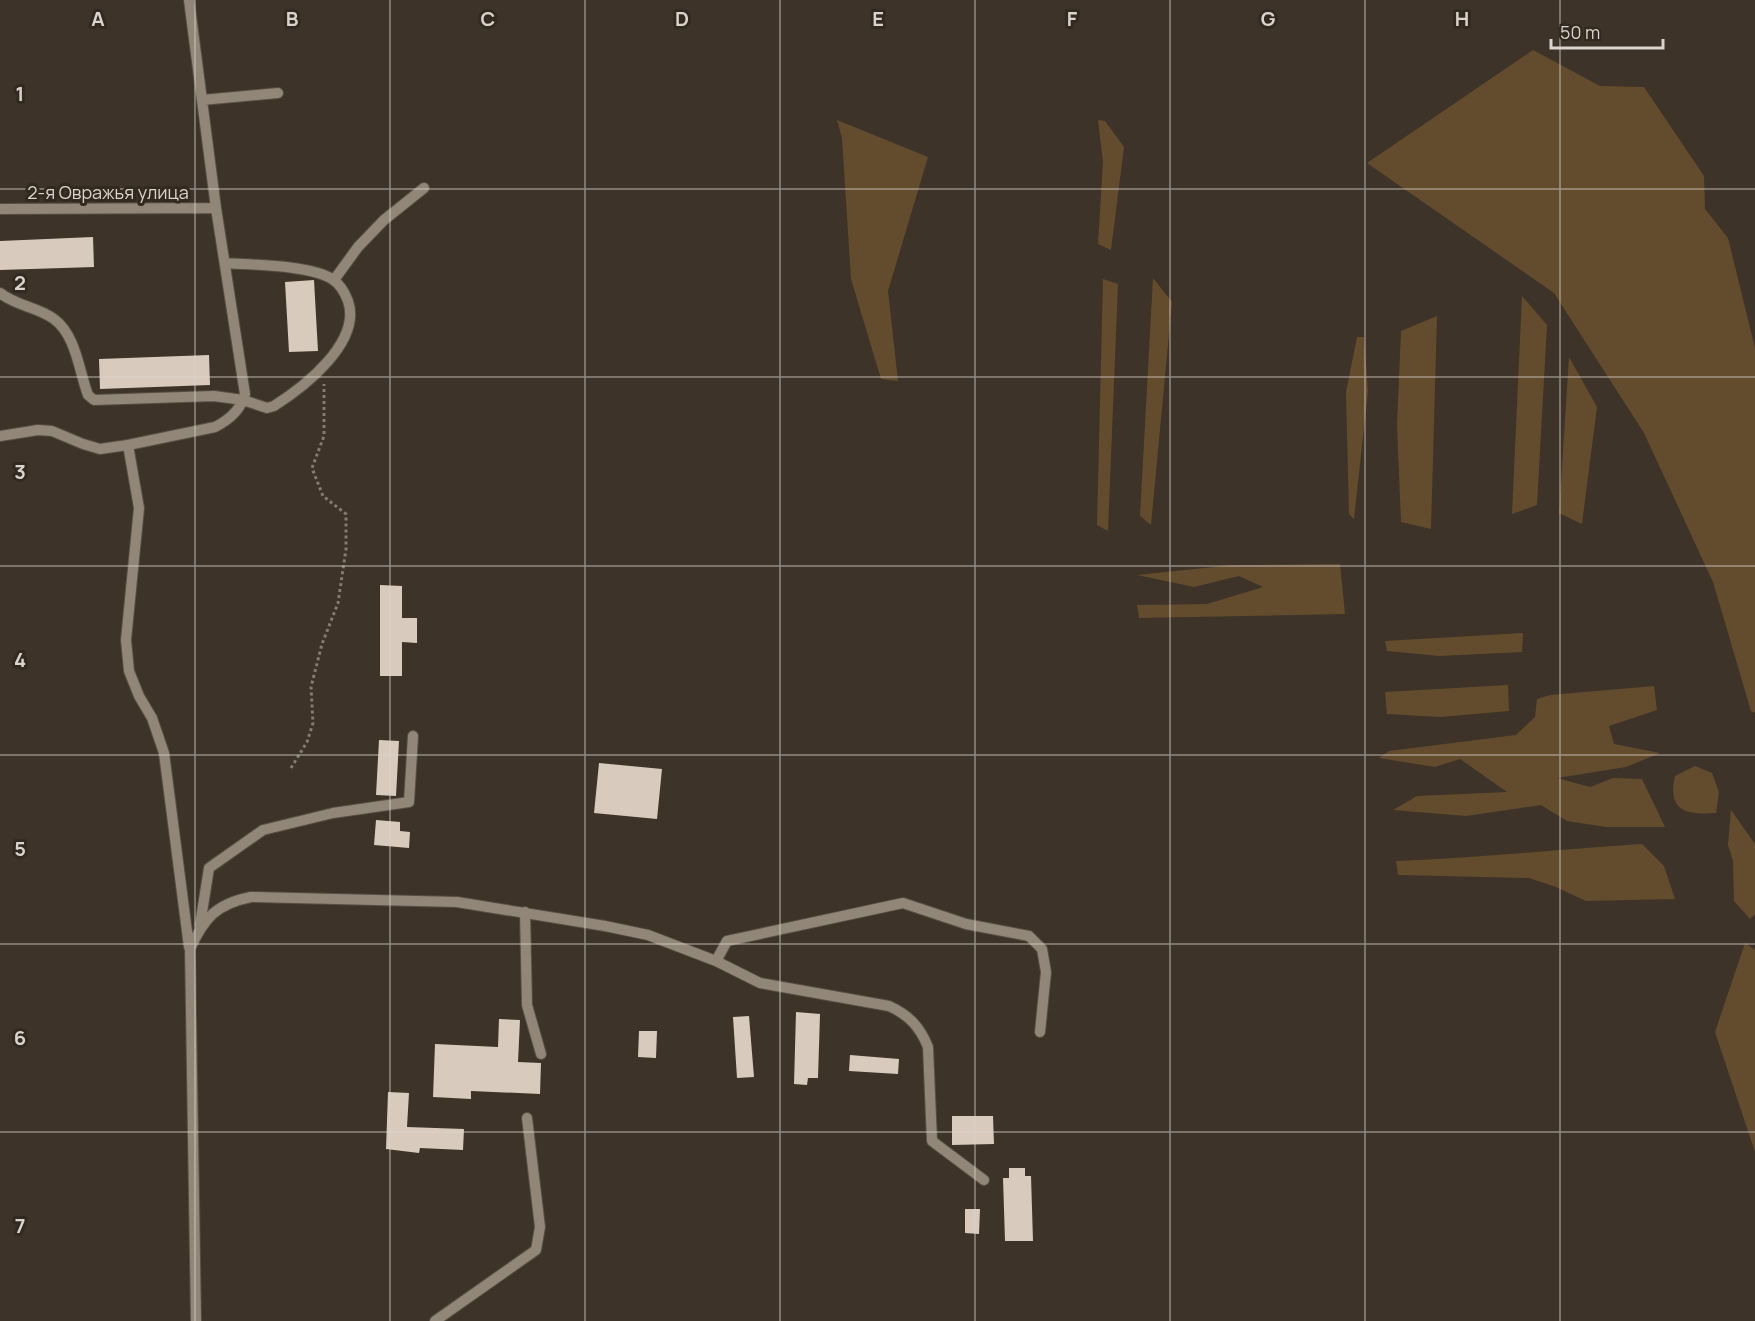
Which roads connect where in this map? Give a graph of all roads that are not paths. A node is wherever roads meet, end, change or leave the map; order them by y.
1 (189, 0) edge
2 (278, 93) dead end
3 (202, 100) junction
4 (424, 188) dead end
5 (216, 208) junction
6 (0, 209) edge
7 (225, 263) junction
8 (334, 280) junction
9 (0, 293) edge
10 (244, 397) junction
11 (0, 436) edge
12 (128, 445) junction
13 (413, 736) dead end
14 (525, 912) junction
15 (199, 929) junction
16 (190, 949) junction
17 (716, 961) junction
18 (1040, 1032) dead end
19 (541, 1054) dead end
20 (527, 1118) dead end
21 (984, 1179) dead end
22 (196, 1321) edge
23 (435, 1321) edge

1 - 3 street
2 - 3 street
3 - 5 street
4 - 8 street
5 - 6 street, 2-я Овражья улица
5 - 7 street
7 - 8 street
7 - 10 street
8 - 10 street
9 - 10 street
10 - 12 street
11 - 12 street
12 - 16 street
13 - 15 street
14 - 15 street
14 - 17 street
14 - 19 street
15 - 16 street
16 - 22 street
17 - 18 street
17 - 21 street
20 - 23 street

